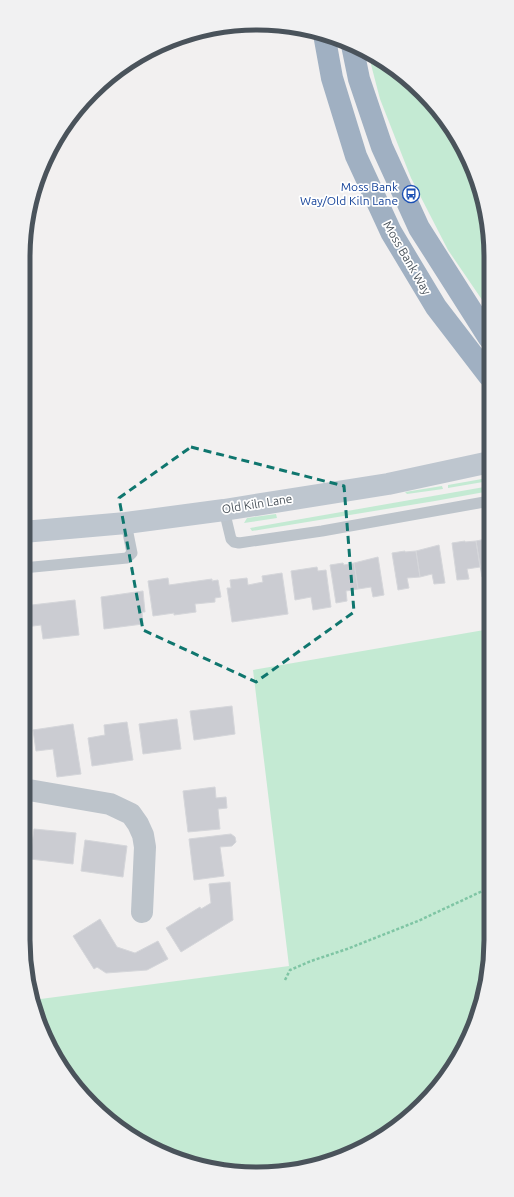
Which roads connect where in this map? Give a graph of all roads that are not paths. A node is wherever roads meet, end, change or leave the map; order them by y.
1 (325, 41) edge
2 (353, 51) edge
3 (484, 330) edge
4 (484, 369) edge
5 (484, 463) edge
6 (484, 501) edge
7 (224, 510) junction
8 (126, 523) junction
9 (30, 531) edge
10 (30, 567) edge
11 (30, 790) edge
12 (142, 912) dead end

1 - 4 highway, Moss Bank Way
2 - 3 highway, Moss Bank Way
5 - 7 main road, Old Kiln Lane
6 - 7 lane
7 - 8 main road, Old Kiln Lane
8 - 9 main road, Old Kiln Lane
8 - 10 lane
11 - 12 street

